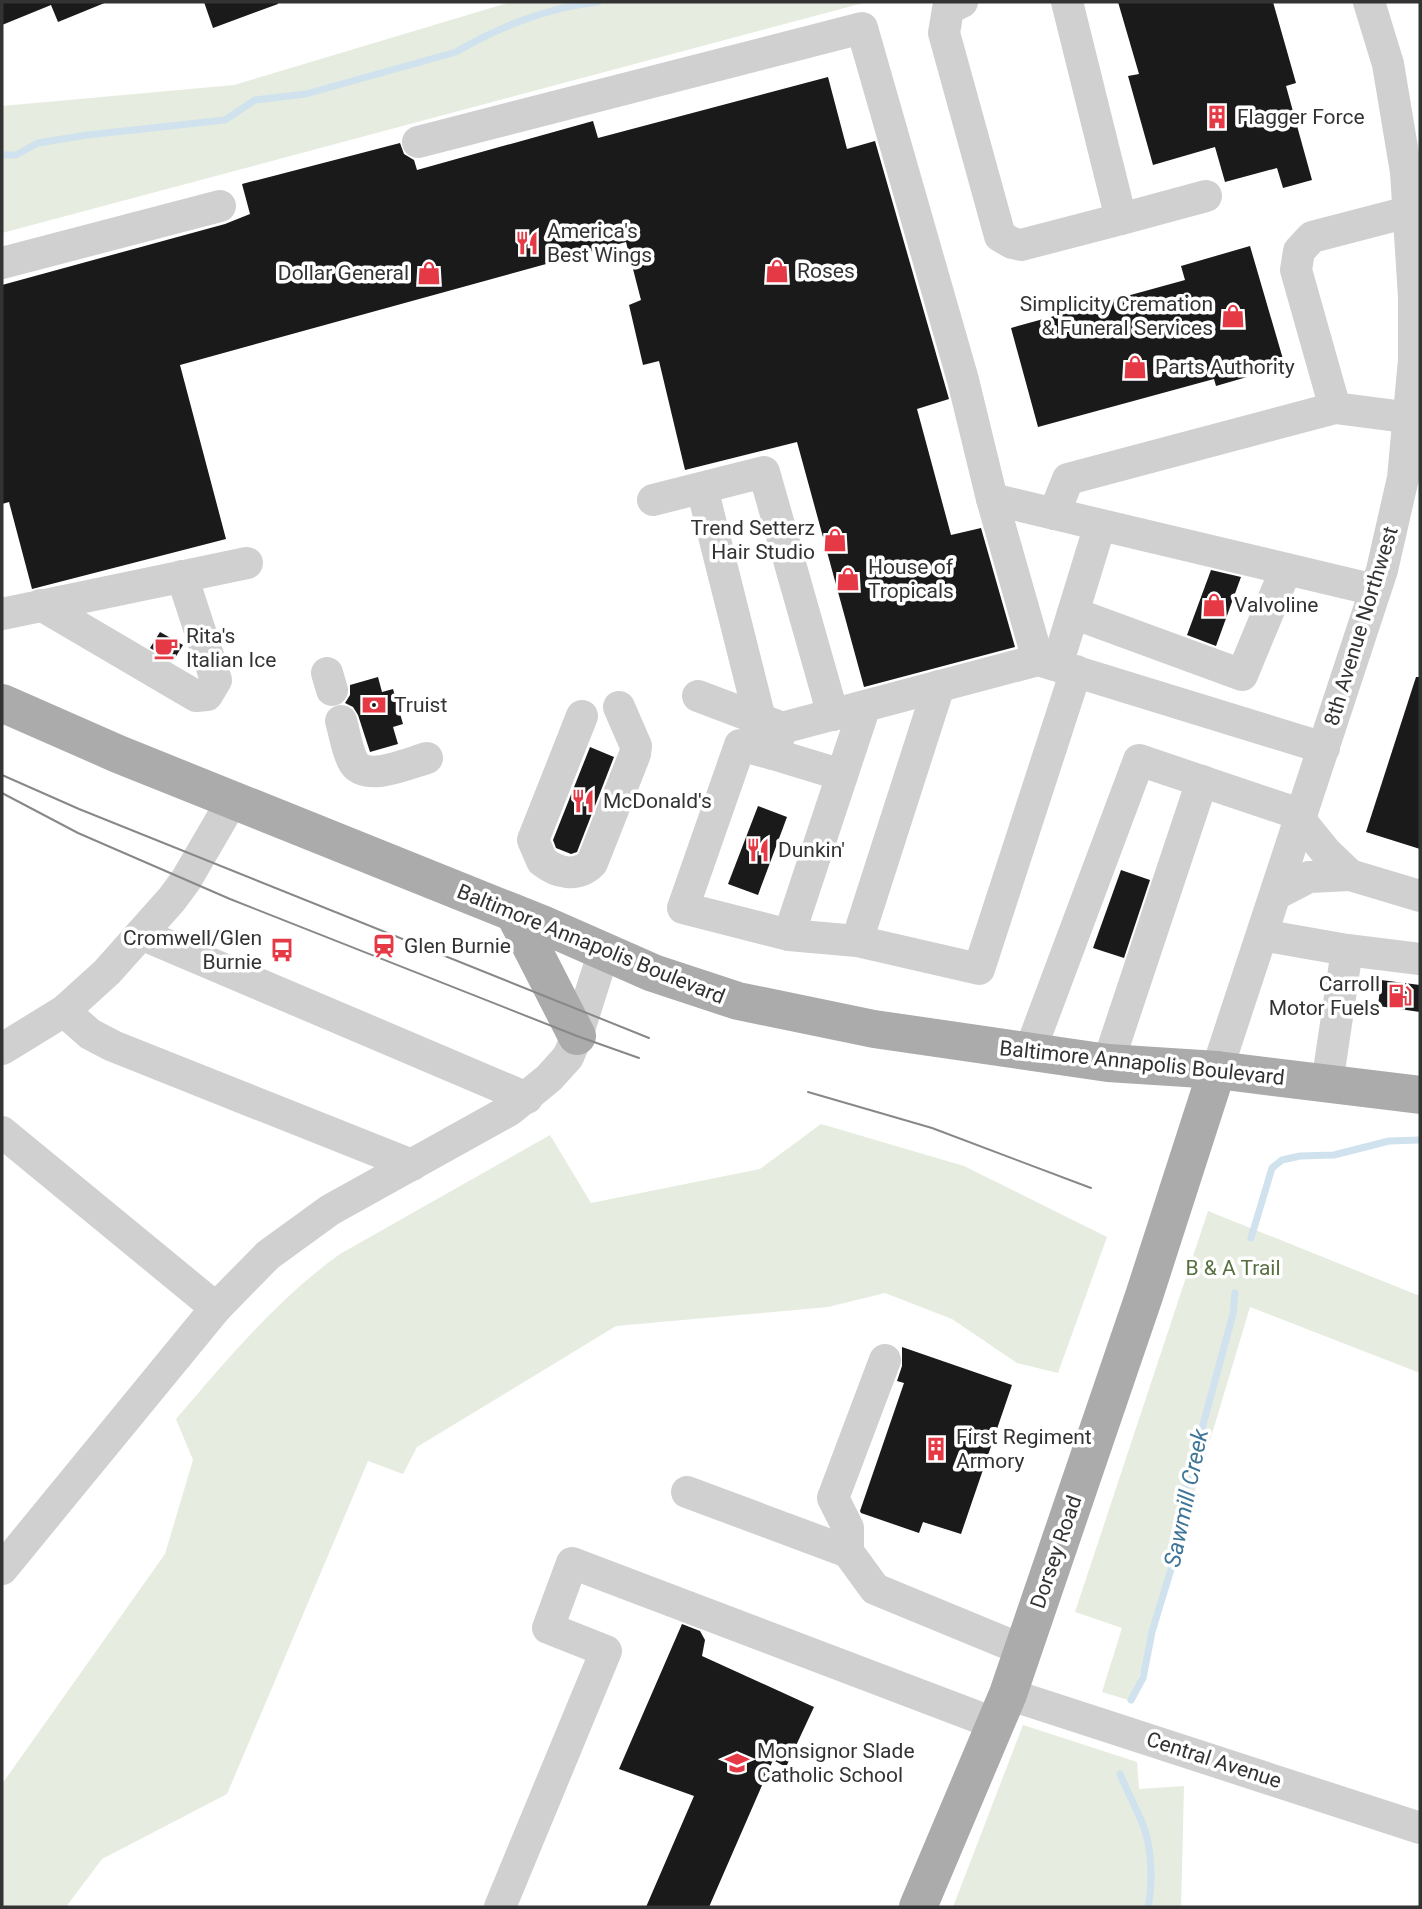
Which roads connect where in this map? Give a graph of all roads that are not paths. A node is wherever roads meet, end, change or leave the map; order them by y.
1 (962, 2) edge
2 (1066, 2) edge
3 (1369, 2) edge
4 (418, 142) dead end
5 (1206, 197) dead end
6 (220, 206) dead end
7 (1408, 212) junction
8 (1121, 219) junction
9 (2, 263) edge
10 (1335, 408) junction
11 (1415, 418) edge
12 (702, 488) junction
13 (992, 499) junction
14 (653, 500) dead end
15 (1054, 514) junction
16 (1100, 525) junction
17 (247, 563) dead end
18 (1286, 569) junction
19 (182, 576) junction
20 (1375, 590) junction
21 (41, 605) junction
22 (1073, 613) junction
23 (2, 614) edge
24 (1057, 665) junction
25 (939, 686) junction
26 (698, 696) dead end
27 (2, 703) edge
28 (619, 706) dead end
29 (866, 706) junction
30 (833, 715) junction
31 (582, 716) dead end
32 (341, 721) dead end
33 (772, 734) junction
34 (1324, 748) junction
35 (427, 758) dead end
36 (842, 775) junction
37 (1202, 781) junction
38 (232, 801) junction
39 (1301, 817) junction
40 (1350, 875) junction
41 (1276, 894) junction
42 (1420, 896) edge
43 (514, 913) junction
44 (141, 934) junction
45 (789, 935) junction
46 (1262, 935) junction
47 (857, 942) junction
48 (1346, 950) junction
49 (604, 951) junction
50 (1420, 959) edge
51 (64, 1011) junction
52 (577, 1036) junction
53 (2, 1049) edge
54 (1030, 1051) junction
55 (1108, 1063) junction
56 (1217, 1070) junction
57 (1327, 1084) junction
58 (1420, 1095) edge
59 (527, 1098) junction
60 (2, 1132) edge
61 (412, 1165) junction
62 (216, 1308) junction
63 (885, 1360) dead end
64 (687, 1492) dead end
65 (848, 1552) junction
66 (2, 1569) edge
67 (1023, 1650) junction
68 (1002, 1709) junction
69 (1420, 1828) edge
70 (500, 1907) edge
71 (918, 1907) edge

1 - 8 street
2 - 8 street
3 - 7 street, 8th Avenue Northwest
4 - 13 street
5 - 8 street
6 - 9 street
7 - 10 street
7 - 11 street, 8th Avenue Northwest
10 - 11 street
10 - 15 street
11 - 20 street, 8th Avenue Northwest
12 - 14 street
12 - 30 street
12 - 33 street
13 - 15 street
13 - 24 street
15 - 16 street
16 - 18 street
16 - 22 street
17 - 19 street
18 - 20 street
18 - 22 street
19 - 21 street
19 - 21 street
20 - 34 street, 8th Avenue Northwest
21 - 23 street
22 - 24 street
24 - 25 street
24 - 34 street
24 - 47 street
25 - 29 street
25 - 47 street
26 - 33 street
27 - 38 main road, Baltimore Annapolis Boulevard
28 - 31 street
29 - 30 street
29 - 36 street
30 - 33 street
32 - 35 street
33 - 36 street
33 - 45 street
34 - 39 street, 8th Avenue Northwest
36 - 45 street
37 - 39 street
37 - 54 street
37 - 55 street
38 - 43 main road, Baltimore Annapolis Boulevard
38 - 44 street
39 - 40 street
39 - 41 street, 8th Avenue Northwest
40 - 41 street
40 - 42 street
41 - 46 street, 8th Avenue Northwest
43 - 49 main road, Baltimore Annapolis Boulevard
43 - 52 main road
44 - 51 street
44 - 59 street
45 - 47 street
46 - 48 street
46 - 56 street, 8th Avenue Northwest
48 - 50 street
48 - 57 street
49 - 52 street
49 - 54 main road, Baltimore Annapolis Boulevard
51 - 53 street
51 - 61 street
52 - 59 street
54 - 55 main road, Baltimore Annapolis Boulevard
55 - 56 main road, Baltimore Annapolis Boulevard
56 - 57 main road, Baltimore Annapolis Boulevard
56 - 67 main road, Dorsey Road
57 - 58 main road, Baltimore Annapolis Boulevard
59 - 61 street
60 - 62 street
61 - 62 street
62 - 66 street
63 - 65 street
64 - 65 street
65 - 67 street
67 - 68 main road, Dorsey Road
68 - 69 street, Central Avenue
68 - 70 street, Central Avenue
68 - 71 main road, Dorsey Road

